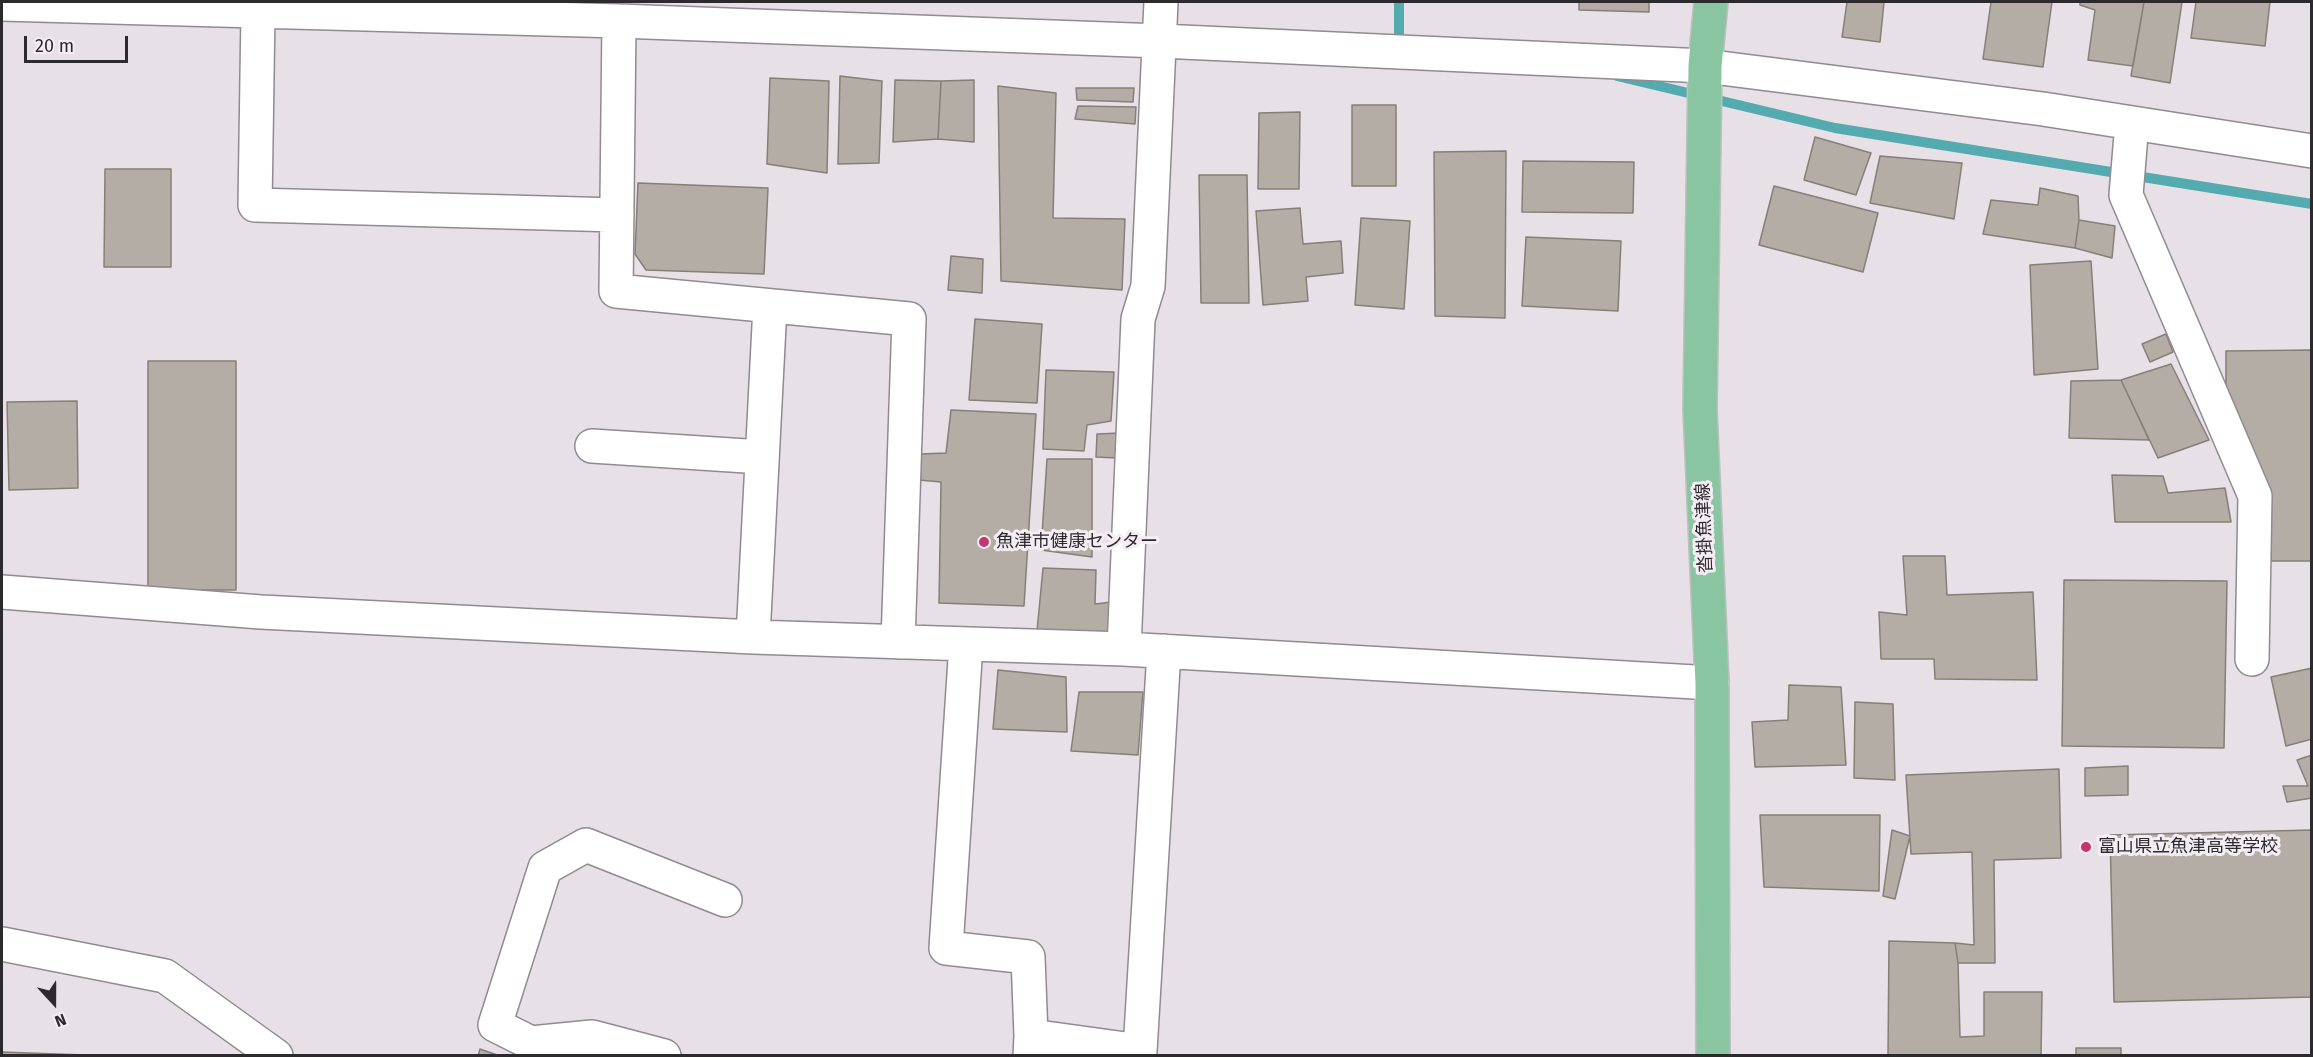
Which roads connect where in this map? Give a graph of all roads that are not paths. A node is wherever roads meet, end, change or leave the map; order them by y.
1 (1161, 2) edge
2 (1711, 2) edge
3 (2, 4) edge
4 (579, 11) edge
5 (258, 12) junction
6 (619, 21) junction
7 (1160, 41) junction
8 (1705, 66) junction
9 (2132, 123) junction
10 (2312, 151) edge
11 (617, 215) junction
12 (770, 306) junction
13 (592, 447) dead end
14 (762, 457) junction
15 (2, 592) edge
16 (753, 637) junction
17 (898, 642) junction
18 (966, 644) junction
19 (1124, 649) junction
20 (1164, 651) junction
21 (2252, 659) dead end
22 (1712, 683) junction
23 (726, 900) dead end
24 (2, 944) edge
25 (1030, 1046) edge
26 (276, 1056) edge
27 (664, 1056) edge
28 (1713, 1056) edge

1 - 7 street
2 - 8 main road, 沓掛魚津線
3 - 5 street
4 - 5 street
4 - 6 street
5 - 11 street
6 - 7 street
6 - 11 street
7 - 8 street
7 - 19 street
8 - 9 street
8 - 22 main road, 沓掛魚津線
9 - 10 street
9 - 21 street
11 - 12 street
12 - 14 street
12 - 17 street
13 - 14 street
14 - 16 street
15 - 16 street
16 - 17 street
17 - 18 street
18 - 19 street
18 - 25 street
19 - 20 street
20 - 22 street
20 - 25 street
22 - 28 main road, 沓掛魚津線
23 - 27 street
24 - 26 street

